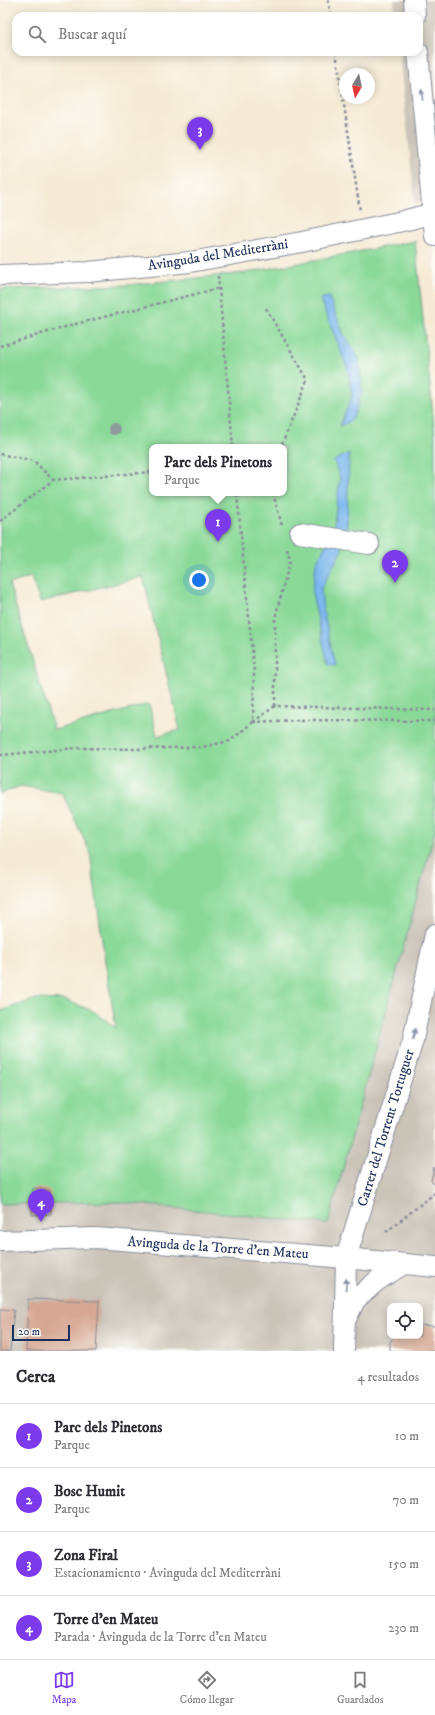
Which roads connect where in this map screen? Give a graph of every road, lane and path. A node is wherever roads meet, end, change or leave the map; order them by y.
1 (328, 0) edge
2 (414, 0) edge
3 (330, 12) edge
4 (415, 12) edge
5 (337, 56) edge
6 (418, 56) edge
7 (433, 189) edge
8 (434, 224) edge
9 (362, 230) junction
10 (435, 236) edge
11 (0, 275) edge
12 (266, 308) dead end
13 (0, 346) edge
14 (233, 444) edge
15 (282, 444) edge
16 (0, 454) edge
17 (149, 472) edge
18 (54, 480) junction
19 (237, 496) edge
20 (274, 496) edge
21 (0, 521) edge
22 (290, 537) junction
23 (369, 544) dead end
24 (275, 706) junction
25 (435, 710) edge
26 (435, 721) edge
27 (253, 722) junction
28 (0, 755) edge
29 (435, 934) edge
30 (435, 1193) edge
31 (386, 1232) dead end
32 (0, 1241) edge
33 (346, 1258) junction
34 (404, 1264) junction
35 (435, 1267) edge
36 (345, 1322) junction
37 (344, 1351) edge

1 - 3 path
2 - 4 street
5 - 9 path
7 -> 6 street
7 - 8 street
8 - 9 street, Avinguda del Mediterràni
8 - 10 street
9 - 11 street, Avinguda del Mediterràni
12 - 15 path
13 - 14 path
16 - 18 path
17 - 18 path
18 - 21 path
19 - 27 path
20 - 22 path
22 - 23 street
22 - 24 path
24 - 25 path
24 - 27 path
26 - 27 path
27 - 28 path
33 -> 29 street, Carrer del Torrent Tortuguer
30 - 31 path
32 - 33 street, Avinguda de la Torre d'en Mateu
33 - 34 street, Avinguda de la Torre d'en Mateu
36 -> 33 street, Carrer del Torrent Tortuguer
34 - 35 street, Avinguda de la Torre d'en Mateu
34 - 36 street, Carrer del Torrent Tortuguer
36 - 37 street, Carrer del Torrent Tortuguer

